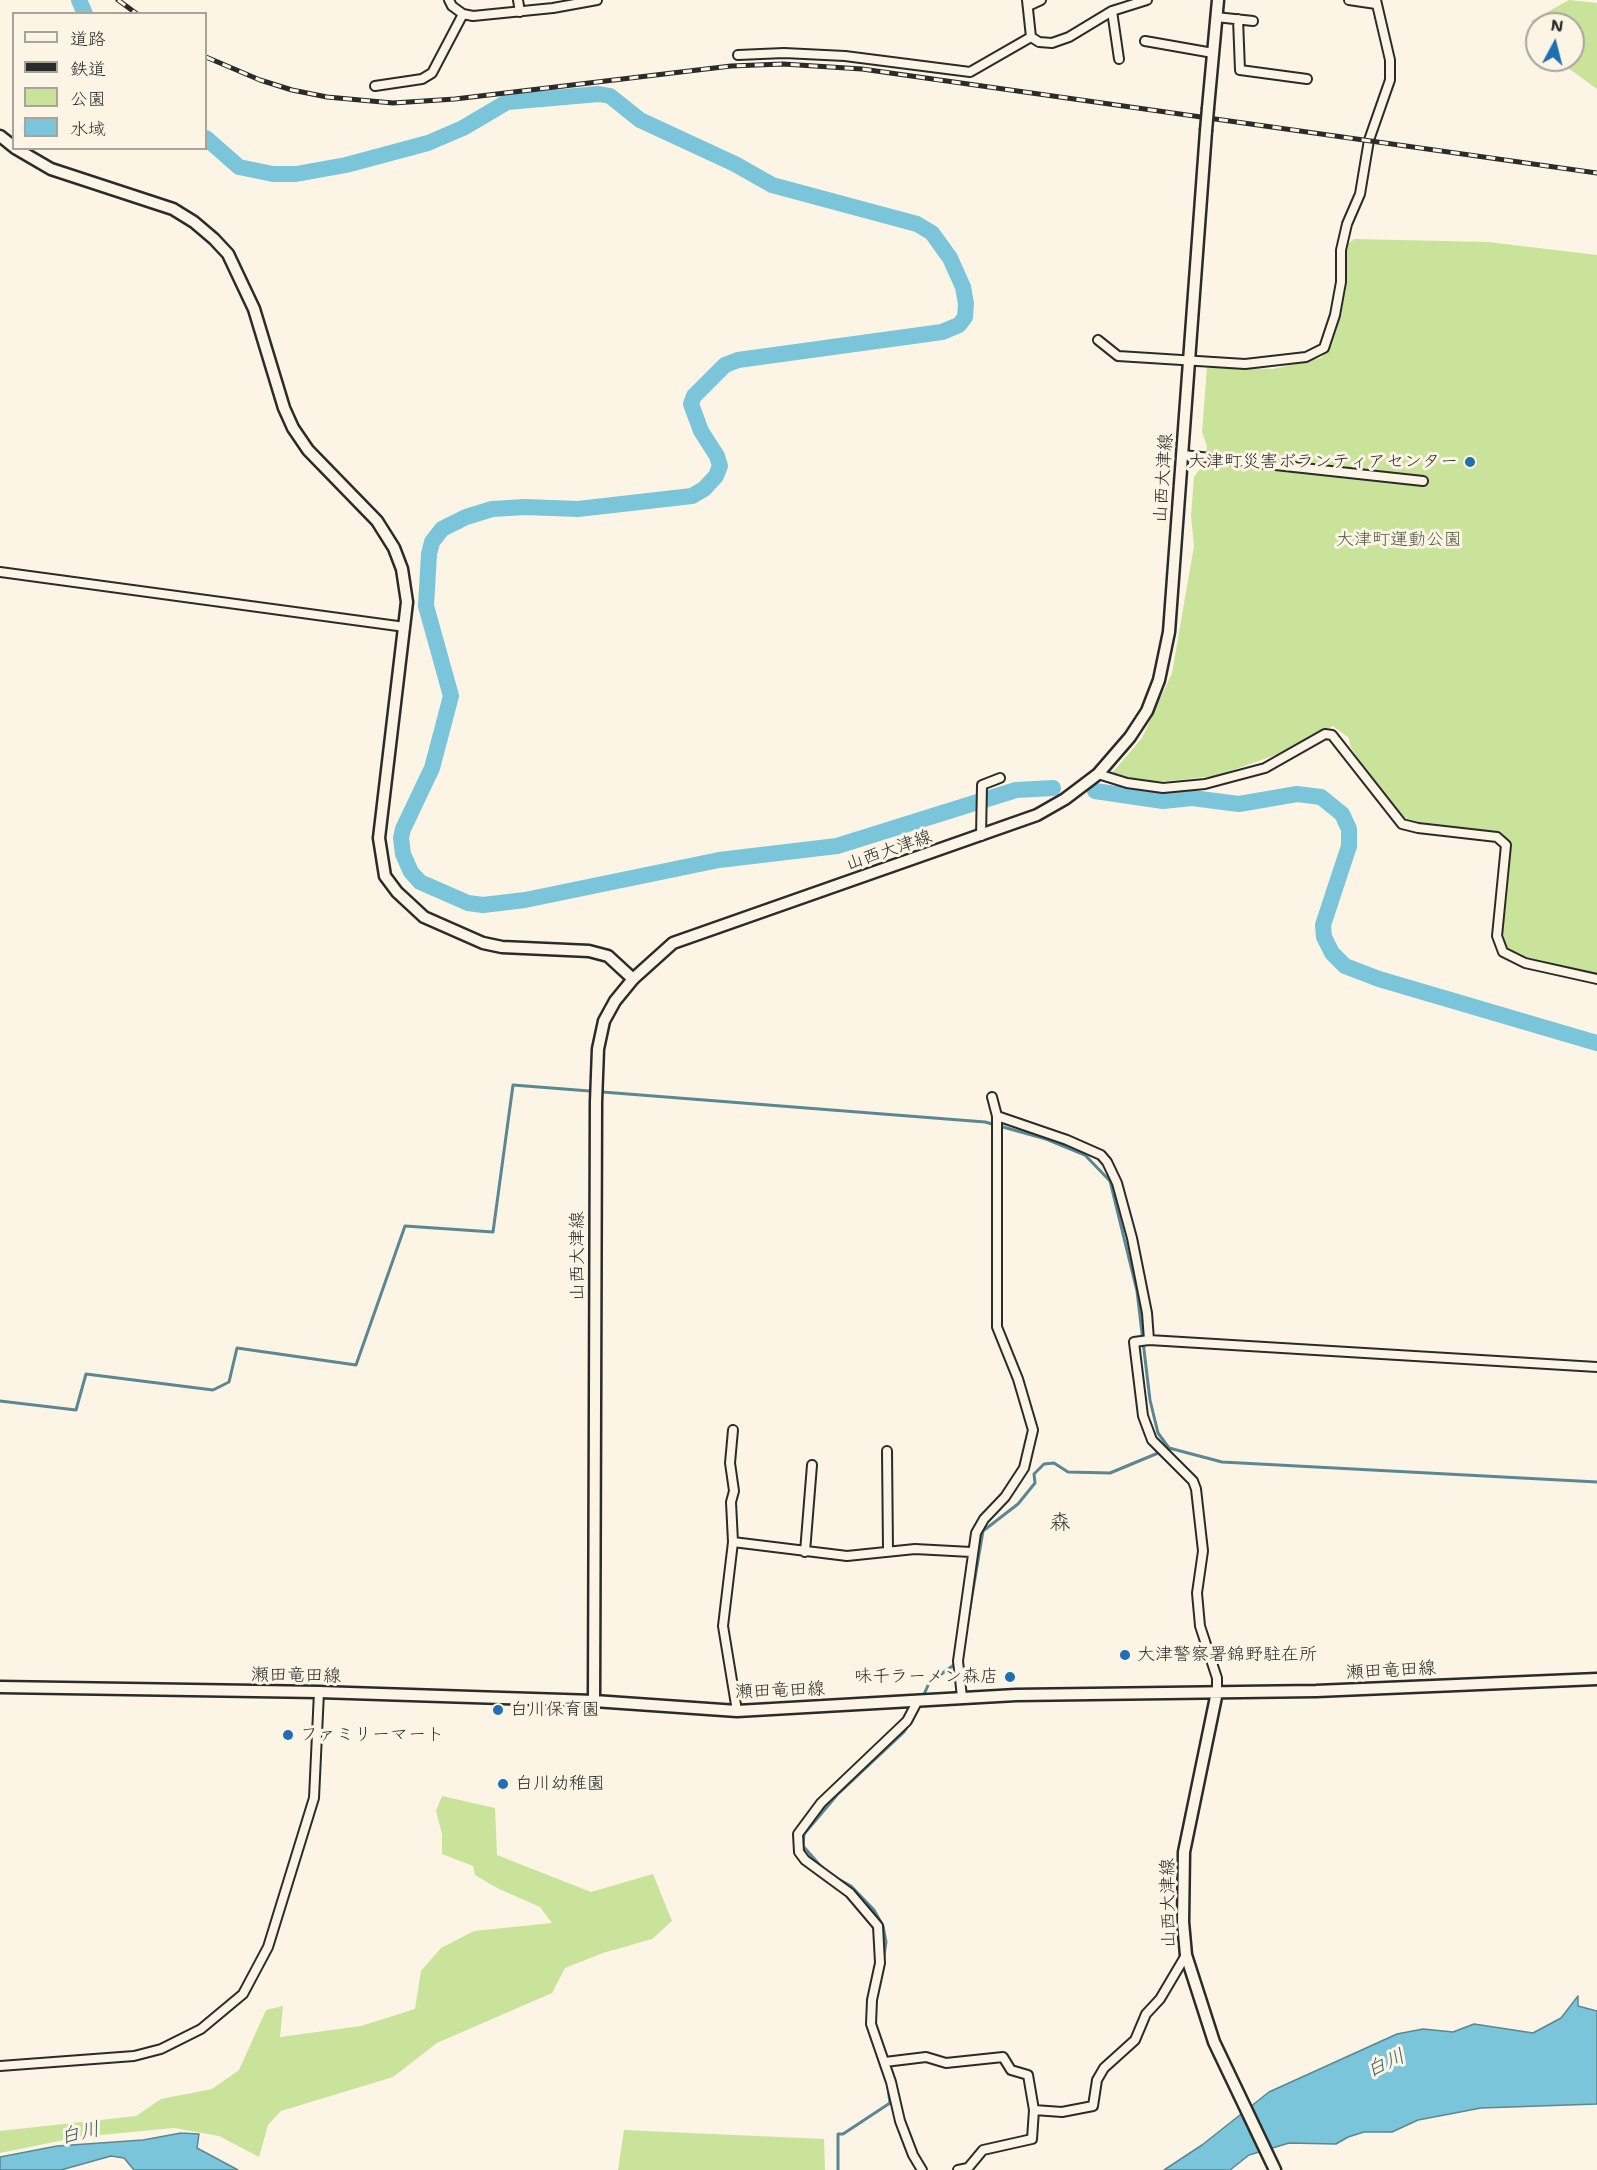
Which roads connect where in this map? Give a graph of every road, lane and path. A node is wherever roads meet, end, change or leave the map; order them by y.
1 (449, 0) edge
2 (518, 0) edge
3 (597, 0) edge
4 (1041, 0) edge
5 (1147, 0) edge
6 (1218, 0) edge
7 (1349, 0) edge
8 (1134, 2) edge
9 (1376, 2) edge
10 (1027, 3) edge
11 (1112, 11) junction
12 (520, 12) junction
13 (463, 14) junction
14 (1216, 17) junction
15 (1238, 20) junction
16 (1253, 21) dead end
17 (1031, 36) junction
18 (1145, 41) dead end
19 (1213, 54) junction
20 (738, 55) dead end
21 (1119, 59) dead end
22 (1307, 79) dead end
23 (375, 86) dead end
24 (0, 136) edge
25 (12, 146) edge
26 (18, 150) edge
27 (1098, 340) dead end
28 (1190, 360) junction
29 (1183, 456) junction
30 (1423, 481) dead end
31 (0, 572) edge
32 (405, 627) junction
33 (1098, 774) junction
34 (1000, 778) dead end
35 (981, 836) junction
36 (1597, 979) edge
37 (633, 980) junction
38 (992, 1097) dead end
39 (997, 1116) junction
40 (1149, 1340) junction
41 (1597, 1367) edge
42 (733, 1430) dead end
43 (887, 1451) dead end
44 (812, 1465) dead end
45 (733, 1542) junction
46 (888, 1550) junction
47 (805, 1552) junction
48 (971, 1552) junction
49 (1597, 1679) edge
50 (0, 1687) edge
51 (319, 1692) junction
52 (1217, 1692) junction
53 (962, 1697) junction
54 (594, 1701) junction
55 (917, 1702) junction
56 (737, 1710) junction
57 (1186, 1955) junction
58 (885, 2062) junction
59 (0, 2066) edge
60 (1034, 2110) junction
61 (922, 2170) edge
62 (958, 2170) edge
63 (1275, 2170) edge

1 - 13 street
2 - 12 street
3 - 12 street
4 - 10 street
5 - 8 street
6 - 14 main road, 山西大津線
7 - 9 street
8 - 11 street
9 - 28 street
10 - 17 street
11 - 17 street
11 - 21 street
12 - 13 street
13 - 23 street
14 - 15 street
14 - 19 main road, 山西大津線
15 - 16 street
15 - 22 street
17 - 20 street
18 - 19 street
19 - 28 main road, 山西大津線, bridge
24 - 25 main road
26 - 32 main road
27 - 28 street
28 - 29 main road, 山西大津線
29 - 30 street
29 - 33 main road, 山西大津線
31 - 32 street
32 - 37 main road
33 - 35 main road, 山西大津線
33 - 36 street
34 - 35 street
35 - 37 main road, 山西大津線
37 - 54 main road, 山西大津線
38 - 39 street
39 - 40 street
39 - 48 street
40 - 41 street
40 - 52 street
42 - 45 street
43 - 46 street
44 - 47 street
45 - 47 street
45 - 56 street
46 - 47 street
46 - 48 street
48 - 53 street
49 - 52 main road, 瀬田竜田線
50 - 51 main road, 瀬田竜田線
51 - 54 main road, 瀬田竜田線
51 - 59 street
52 - 53 main road, 瀬田竜田線
52 - 57 main road, 山西大津線
53 - 55 main road, 瀬田竜田線
54 - 56 main road, 瀬田竜田線
55 - 56 main road, 瀬田竜田線
55 - 58 street
57 - 60 street
57 - 63 main road, 山西大津線
58 - 60 street
58 - 61 street
60 - 62 street

